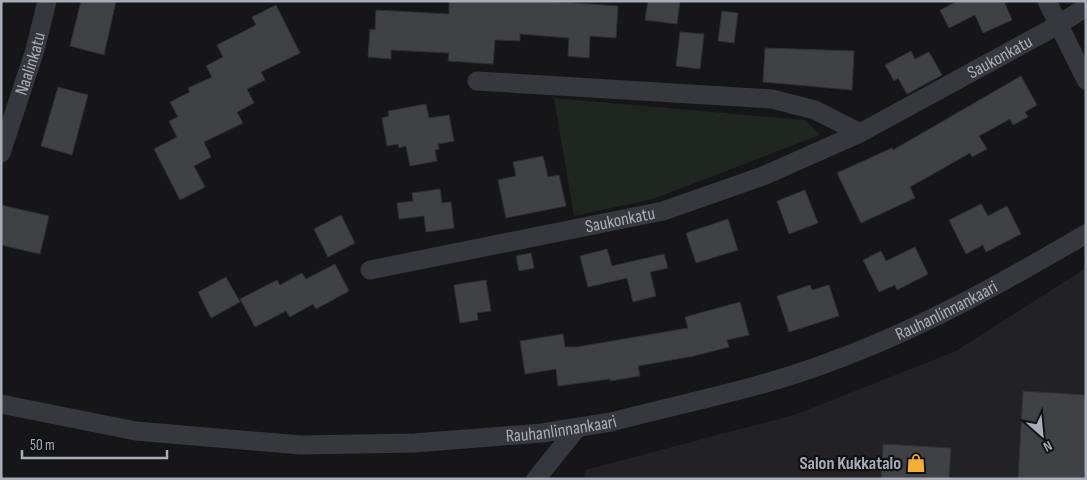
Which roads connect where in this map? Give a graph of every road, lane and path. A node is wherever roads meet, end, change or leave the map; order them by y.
1 (47, 1) edge
2 (1047, 1) edge
3 (1086, 7) edge
4 (1058, 25) junction
5 (1086, 80) edge
6 (477, 81) dead end
7 (860, 133) junction
8 (1, 152) edge
9 (1086, 234) edge
10 (370, 270) dead end
11 (1, 404) edge
12 (577, 428) junction
13 (536, 479) edge

1 - 8 street, Naalinkatu
2 - 4 street
3 - 4 street, Saukonkatu
4 - 5 street
4 - 7 street, Saukonkatu
6 - 7 street
7 - 10 street, Saukonkatu
9 - 12 street, Rauhanlinnankaari
11 - 12 street, Rauhanlinnankaari
12 - 13 street

